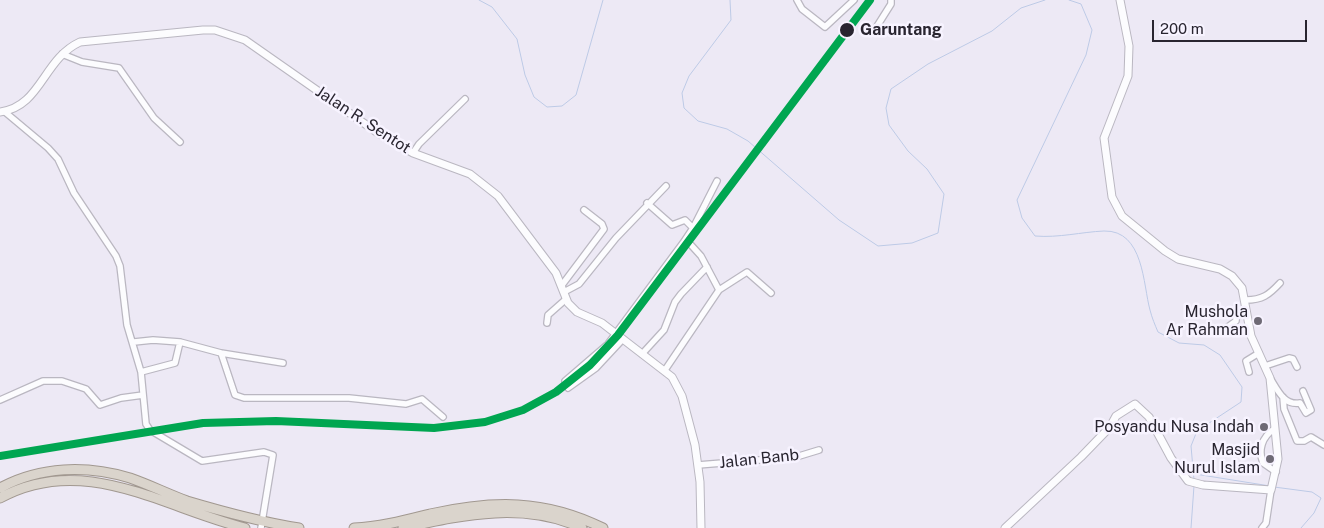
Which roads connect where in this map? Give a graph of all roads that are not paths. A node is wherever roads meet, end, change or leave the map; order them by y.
1 (797, 0) edge
2 (854, 0) edge
3 (891, 0) edge
4 (1120, 0) edge
5 (874, 31) dead end
6 (62, 54) junction
7 (465, 98) dead end
8 (2, 112) edge
9 (180, 142) dead end
10 (413, 153) junction
11 (718, 180) dead end
12 (666, 186) dead end
13 (647, 203) junction
14 (584, 210) dead end
15 (694, 228) junction
16 (691, 245) dead end
17 (707, 267) junction
18 (1280, 283) dead end
19 (563, 288) junction
20 (719, 290) junction
21 (771, 293) dead end
22 (565, 300) junction
23 (1246, 300) junction
24 (1247, 313) junction
25 (547, 323) dead end
26 (1225, 329) dead end
27 (616, 333) junction
28 (623, 339) junction
29 (134, 342) junction
30 (180, 342) junction
31 (221, 353) junction
32 (1259, 353) junction
33 (642, 354) junction
34 (284, 363) dead end
35 (1265, 366) junction
36 (1297, 367) dead end
37 (665, 370) junction
38 (141, 372) junction
39 (1249, 372) dead end
40 (1270, 378) junction
41 (1303, 391) dead end
42 (144, 395) junction
43 (1283, 397) junction
44 (0, 400) edge
45 (443, 417) dead end
46 (1274, 430) junction
47 (1324, 445) edge
48 (819, 450) dead end
49 (698, 465) junction
50 (1276, 472) junction
51 (0, 488) edge
52 (1271, 490) junction
53 (0, 498) edge
54 (262, 525) edge
55 (1006, 526) edge
56 (245, 528) edge
57 (299, 528) edge
58 (354, 528) edge
59 (403, 528) edge
60 (582, 528) edge
61 (602, 528) edge
62 (701, 528) edge
63 (1262, 528) edge

1 - 2 street
3 - 5 street
4 - 23 street
6 - 8 street, Jalan R. Sentot
6 - 9 street
6 - 10 street, Jalan R. Sentot
7 - 10 street
8 - 29 street
10 - 19 street, Jalan R. Sentot
11 - 15 street
12 - 13 street
13 - 15 street
13 - 19 street
14 - 19 street
15 - 27 street
16 - 17 street
17 - 20 street
17 - 33 street
18 - 23 street
19 - 22 street, Jalan R. Sentot
20 - 21 street
20 - 37 street
22 - 25 street
22 - 27 street
23 - 24 street
24 - 26 street
24 - 32 street
27 - 28 street
27 - 28 street
28 - 33 street
29 - 30 street
29 - 38 street
30 - 31 street
30 - 38 street
31 - 34 street
31 - 45 street
32 - 35 street
32 - 39 street
33 - 37 street
35 - 36 street
35 - 40 street
37 - 49 street
38 - 42 street
40 - 43 street
40 - 46 street
41 - 43 street
42 - 44 street
42 - 54 street
43 - 47 street
46 - 50 street
46 - 50 street
48 - 49 street, Jalan Banb
49 - 62 street
50 - 52 street
51 - 54 highway
52 - 55 street
52 - 63 street
53 - 56 highway
54 - 57 highway
58 - 61 highway
59 - 60 highway

